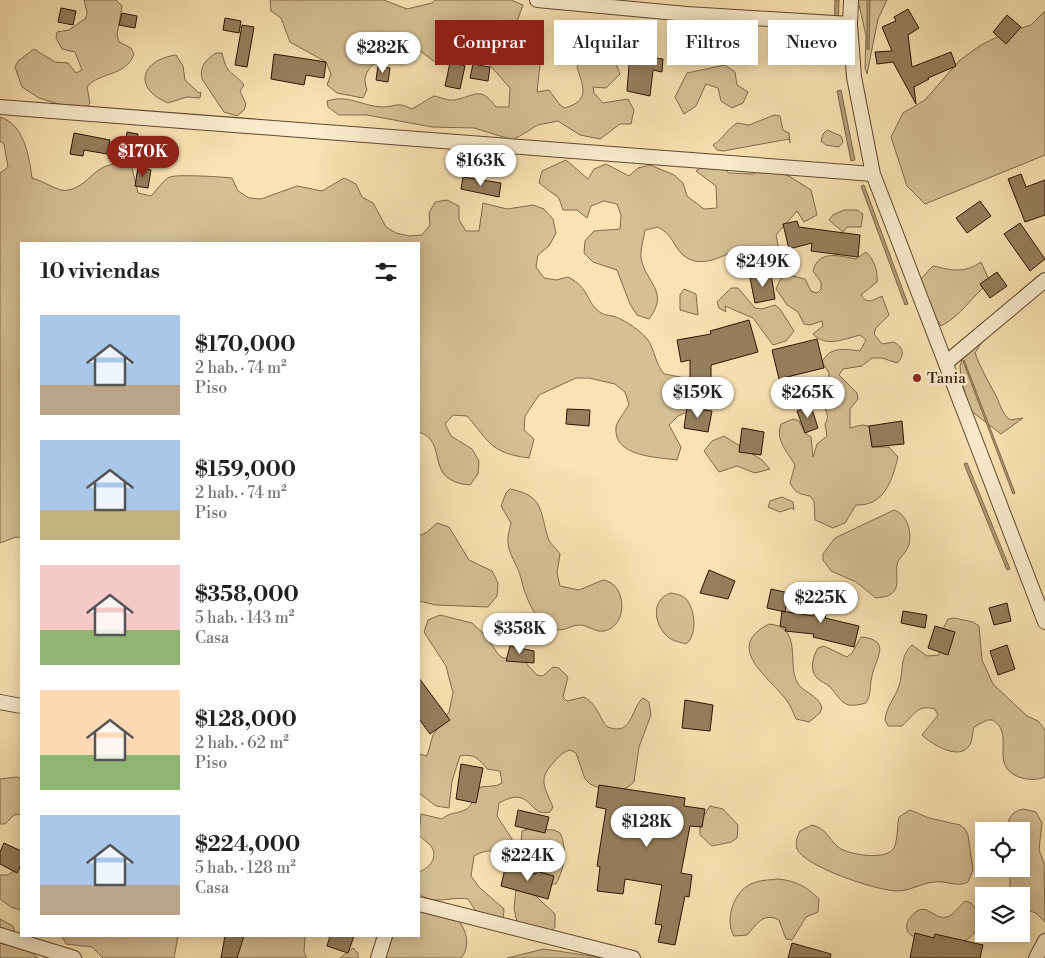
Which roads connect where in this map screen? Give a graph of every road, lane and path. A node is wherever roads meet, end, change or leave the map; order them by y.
1 (537, 0) edge
2 (851, 0) edge
3 (783, 20) edge
4 (850, 20) edge
5 (853, 65) edge
6 (0, 107) edge
7 (874, 174) junction
8 (1045, 280) edge
9 (947, 362) junction
10 (1045, 622) edge
11 (0, 702) edge
12 (20, 706) edge
13 (420, 904) edge
14 (0, 935) edge
15 (385, 937) edge
16 (1045, 941) edge
17 (74, 958) edge
18 (378, 958) edge
19 (632, 958) edge
20 (1036, 958) edge

1 - 3 street
2 - 4 street
5 - 7 street
6 - 7 street
7 - 9 street
8 - 9 street
9 - 10 street
11 - 12 street
13 - 19 street
14 - 17 street
15 - 18 street
16 - 20 street

